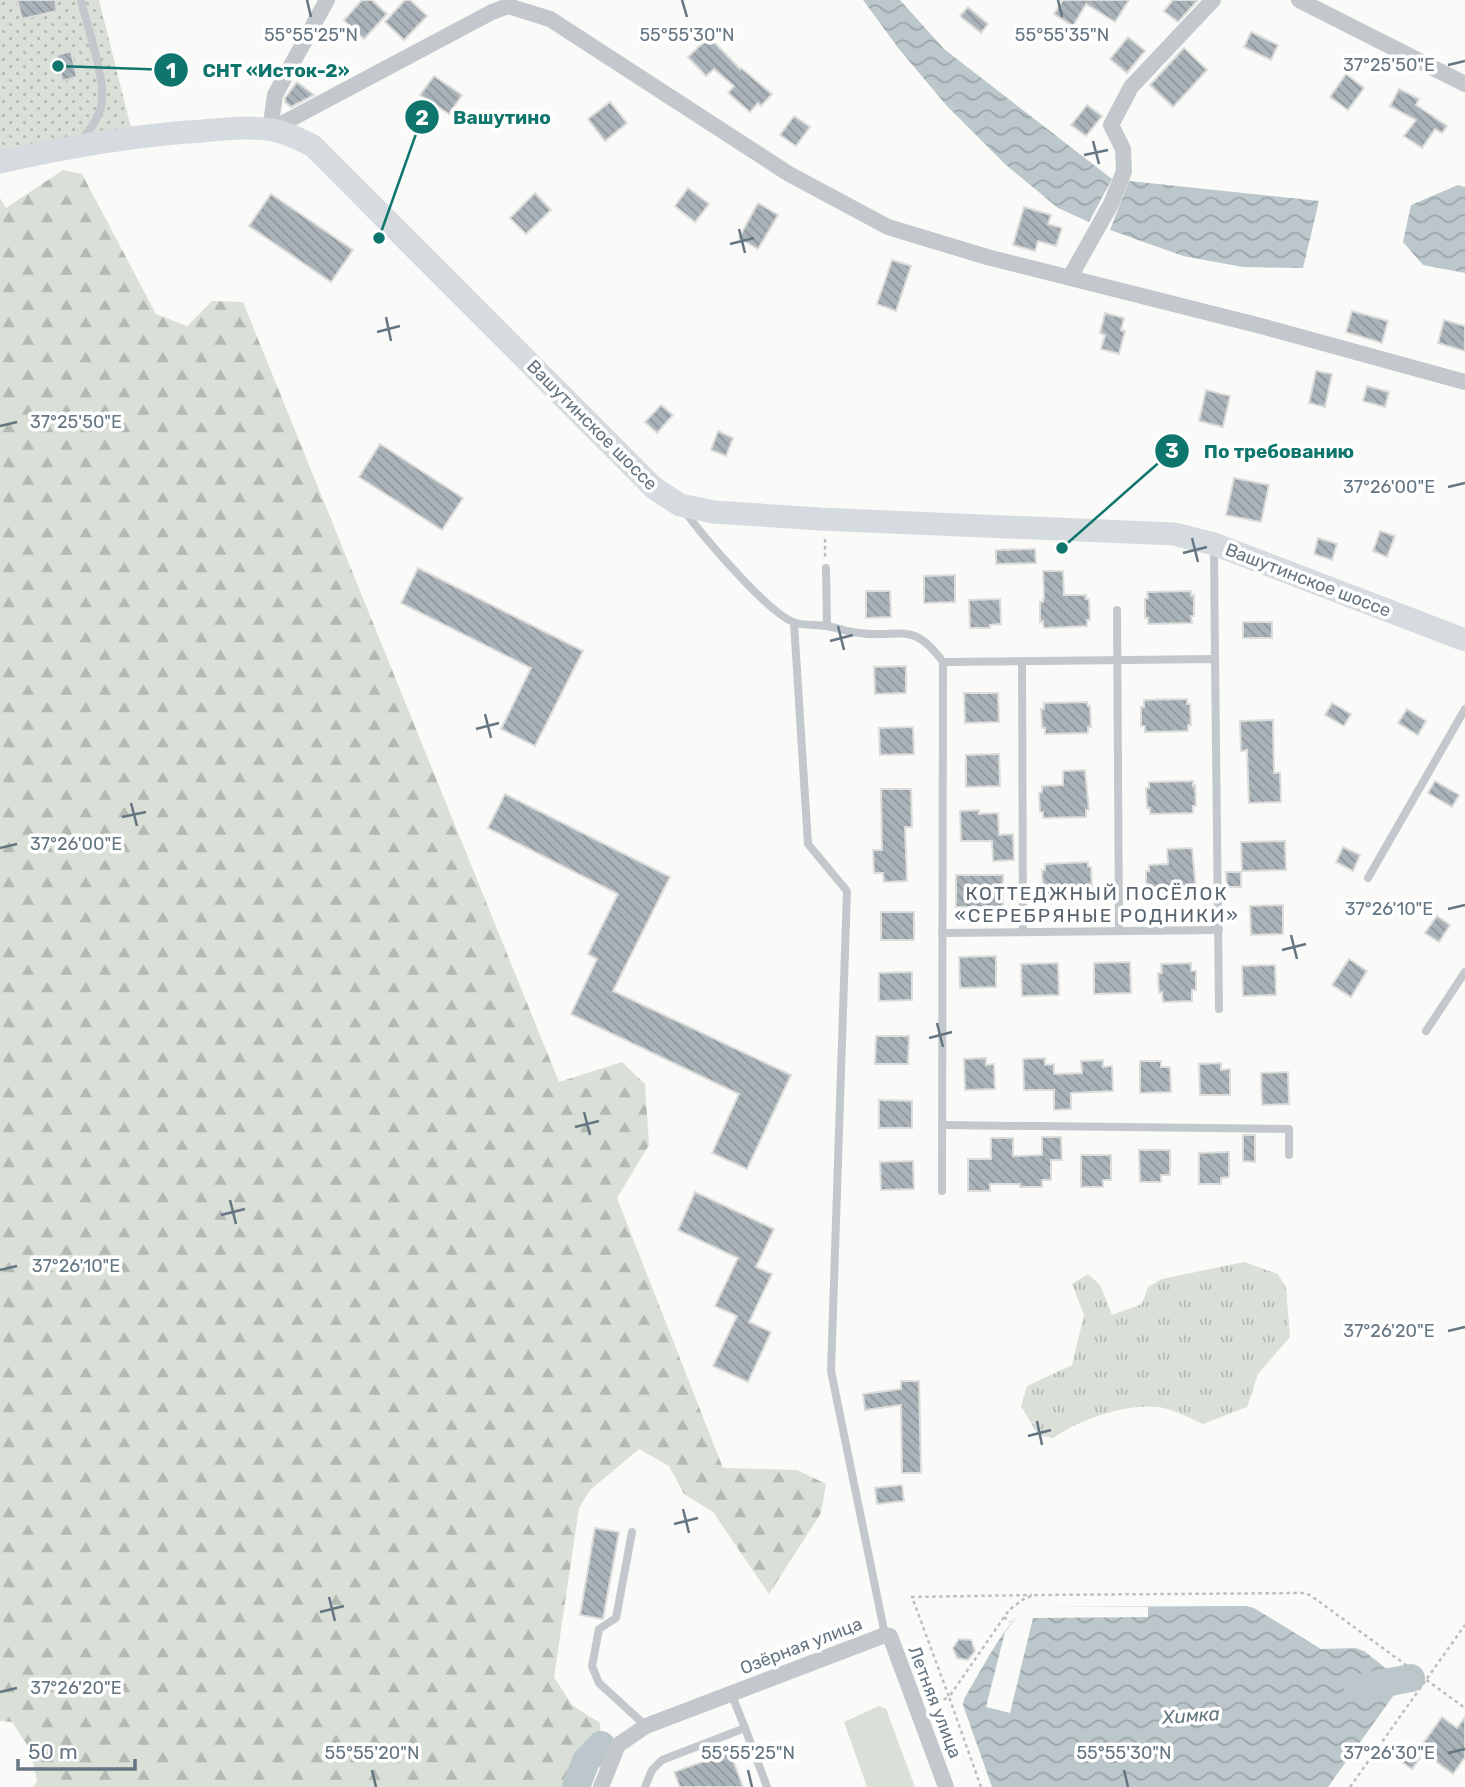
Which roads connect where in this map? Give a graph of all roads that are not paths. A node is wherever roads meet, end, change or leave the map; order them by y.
1 (81, 0) edge
2 (327, 0) edge
3 (1213, 0) edge
4 (1299, 0) edge
5 (1465, 84) edge
6 (270, 130) junction
7 (77, 145) junction
8 (0, 162) edge
9 (1070, 277) junction
10 (1465, 382) edge
11 (680, 505) junction
12 (1214, 544) junction
13 (825, 568) road end
14 (1117, 610) dead end
15 (794, 623) junction
16 (827, 626) junction
17 (1465, 640) edge
18 (1215, 659) junction
19 (1117, 660) junction
20 (1022, 661) junction
21 (943, 662) junction
22 (1465, 709) edge
23 (1368, 878) dead end
24 (1219, 930) junction
25 (1119, 931) junction
26 (1023, 932) junction
27 (943, 933) junction
28 (1465, 972) edge
29 (1219, 1009) dead end
30 (1426, 1031) dead end
31 (942, 1125) junction
32 (1289, 1155) dead end
33 (942, 1191) dead end
34 (632, 1532) dead end
35 (885, 1635) junction
36 (731, 1693) junction
37 (646, 1726) junction
38 (745, 1728) junction
39 (601, 1787) edge
40 (645, 1787) edge
41 (767, 1787) edge
42 (946, 1787) edge

1 - 7 lane
2 - 6 street
3 - 9 street
4 - 5 street
6 - 7 street, Вашутинское шоссе
6 - 9 street
6 - 11 street, Вашутинское шоссе
7 - 8 street, Вашутинское шоссе
9 - 10 street
11 - 12 street, Вашутинское шоссе
11 - 15 lane
12 - 17 street, Вашутинское шоссе
12 - 18 lane
13 - 16 lane
14 - 19 lane
15 - 16 lane
15 - 35 lane
16 - 21 lane
18 - 19 lane
18 - 24 lane
19 - 20 lane
19 - 25 lane
20 - 21 lane
20 - 26 lane
21 - 27 lane
22 - 23 lane
24 - 25 lane
24 - 29 lane
25 - 26 lane
26 - 27 lane
27 - 31 lane
28 - 30 lane
31 - 32 lane
31 - 33 lane
34 - 37 lane
35 - 36 street, Озёрная улица
35 - 42 street, Летняя улица
36 - 37 street, Озёрная улица
36 - 38 lane
37 - 39 street
38 - 40 lane
38 - 41 lane

